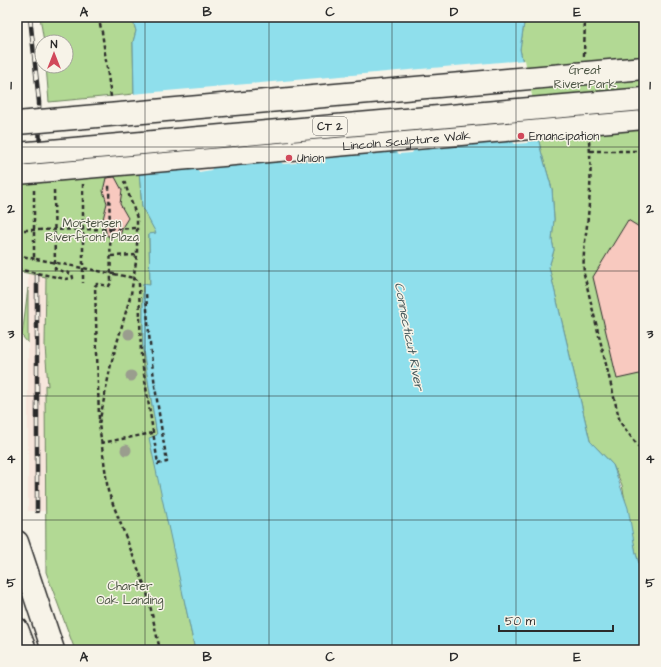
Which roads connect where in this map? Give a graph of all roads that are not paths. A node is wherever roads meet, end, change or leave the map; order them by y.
1 (644, 68) edge
2 (644, 99) edge
3 (644, 120) edge
4 (17, 123) edge
5 (17, 154) edge
6 (17, 175) edge
7 (17, 542) edge
8 (17, 629) edge
9 (25, 650) edge
10 (53, 650) edge

1 - 4 highway, bridge
2 - 5 highway, CT 2, bridge
3 - 6 street, Lincoln Sculpture Walk, bridge
7 - 10 highway
8 - 9 highway

